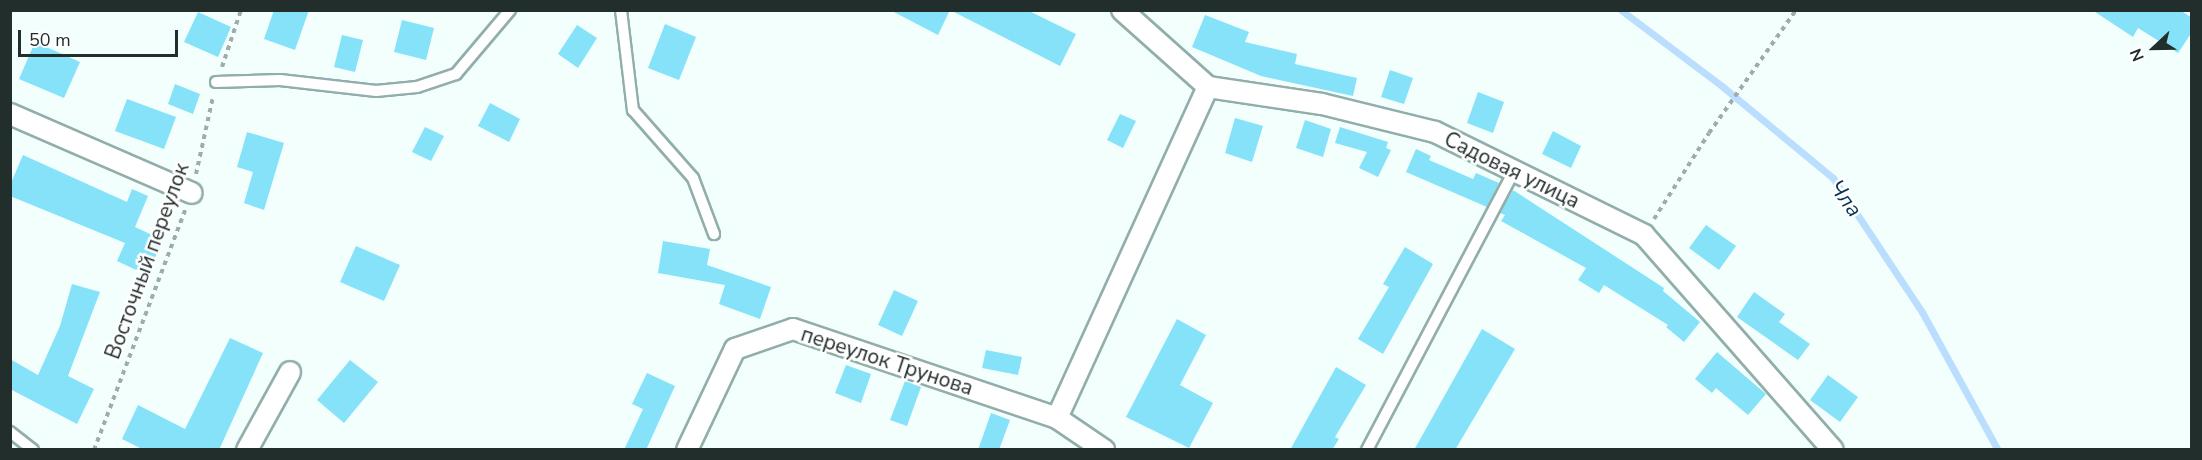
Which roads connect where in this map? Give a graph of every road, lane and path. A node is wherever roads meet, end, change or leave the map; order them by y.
1 (241, 10) edge
2 (510, 10) edge
3 (621, 10) edge
4 (1122, 10) edge
5 (1796, 10) edge
6 (216, 82) junction
7 (1208, 87) junction
8 (10, 114) edge
9 (1514, 171) junction
10 (192, 194) junction
11 (714, 234) dead end
12 (1644, 235) junction
13 (290, 372) dead end
14 (1057, 418) junction
15 (10, 432) edge
16 (33, 450) edge
17 (94, 450) edge
18 (247, 450) edge
19 (687, 450) edge
20 (1104, 450) edge
21 (1367, 450) edge
22 (1833, 450) edge

1 - 6 path, Восточный переулок
2 - 6 lane
3 - 11 lane
4 - 7 street
5 - 12 path
6 - 10 path, Восточный переулок
7 - 9 street, Садовая улица
7 - 14 street
8 - 10 street
9 - 12 street, Садовая улица
9 - 21 lane
10 - 17 path, Восточный переулок
12 - 22 street, Садовая улица
13 - 18 street
14 - 19 street, переулок Трунова
14 - 20 street, переулок Трунова
15 - 16 lane

